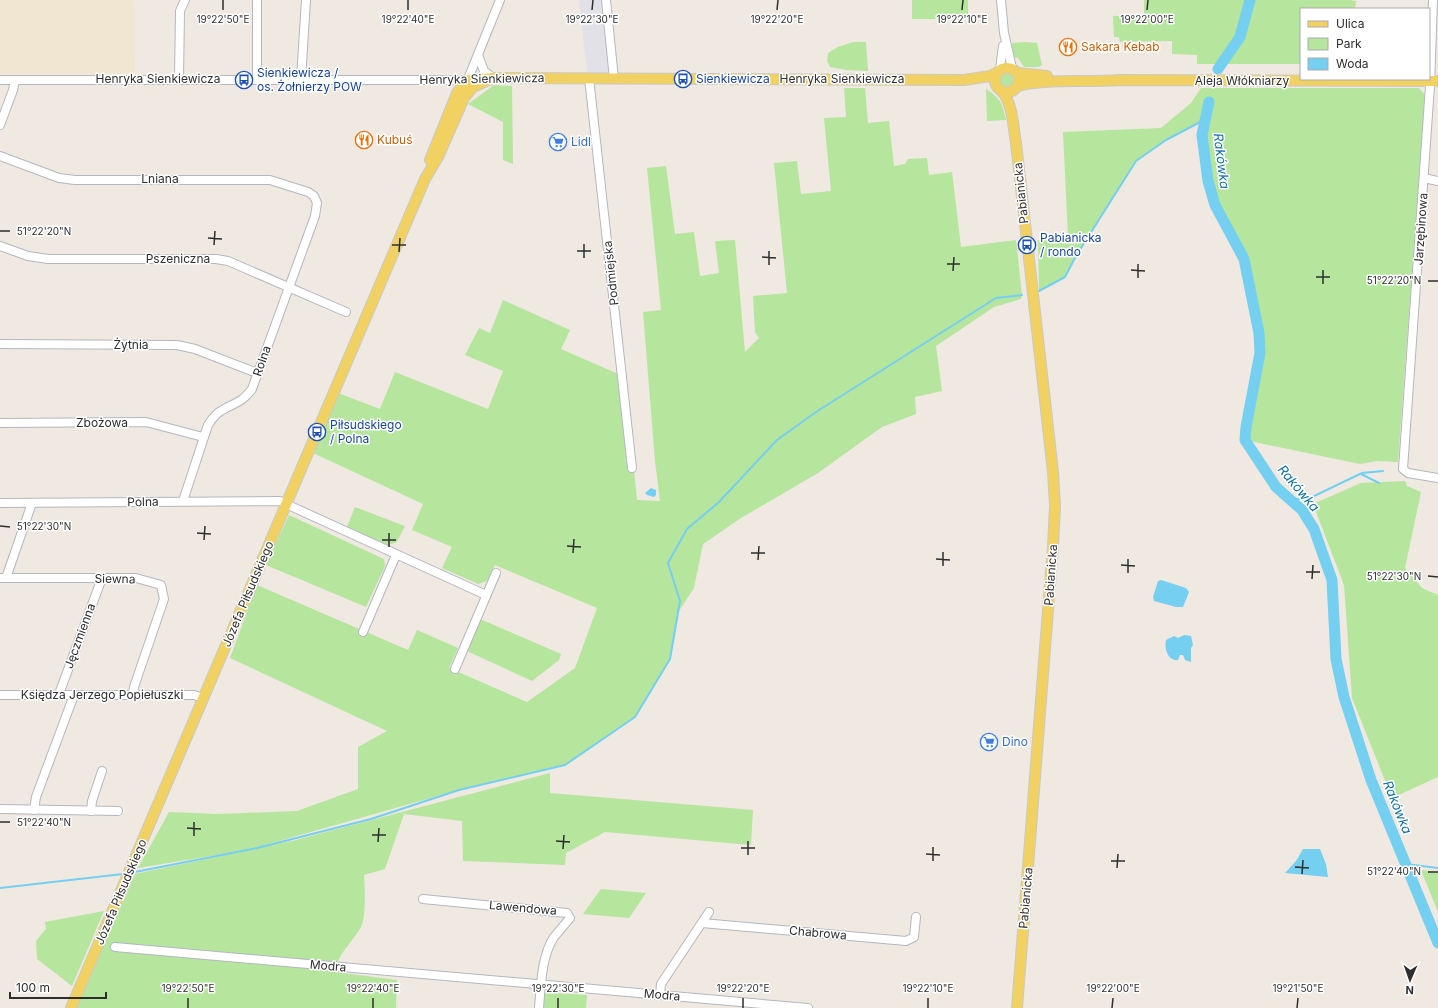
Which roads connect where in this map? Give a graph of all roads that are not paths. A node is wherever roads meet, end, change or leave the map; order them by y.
1 (184, 0) edge
2 (257, 0) edge
3 (306, 0) edge
4 (500, 0) edge
5 (606, 0) edge
6 (1001, 0) edge
7 (1433, 0) edge
8 (1435, 29) edge
9 (1004, 33) junction
10 (478, 54) junction
11 (998, 71) junction
12 (1015, 71) junction
13 (493, 78) junction
14 (589, 78) junction
15 (179, 79) junction
16 (301, 79) junction
17 (614, 79) junction
18 (0, 80) edge
19 (15, 80) junction
20 (257, 80) junction
21 (449, 80) junction
22 (467, 80) junction
23 (964, 80) junction
24 (1118, 80) junction
25 (1434, 81) edge
26 (1016, 87) junction
27 (999, 88) junction
28 (459, 97) junction
29 (0, 126) edge
30 (1016, 143) junction
31 (0, 156) edge
32 (1424, 178) junction
33 (1438, 182) edge
34 (317, 203) joint
35 (0, 246) edge
36 (288, 287) junction
37 (346, 312) dead end
38 (0, 344) edge
39 (257, 373) junction
40 (0, 423) edge
41 (203, 437) junction
42 (632, 468) dead end
43 (1438, 478) edge
44 (183, 501) junction
45 (0, 503) edge
46 (32, 503) junction
47 (286, 504) junction
48 (396, 555) junction
49 (496, 573) dead end
50 (3, 578) edge
51 (102, 578) junction
52 (486, 595) junction
53 (363, 632) dead end
54 (455, 668) dead end
55 (59, 694) junction
56 (0, 695) edge
57 (74, 695) junction
58 (133, 695) junction
59 (203, 698) junction
60 (102, 771) dead end
61 (0, 809) edge
62 (34, 810) junction
63 (91, 811) junction
64 (118, 811) dead end
65 (423, 899) dead end
66 (709, 912) dead end
67 (916, 917) dead end
68 (702, 923) junction
69 (115, 947) dead end
70 (541, 985) junction
71 (660, 995) junction
72 (71, 1008) edge
73 (539, 1008) edge
74 (808, 1008) edge
75 (1017, 1008) edge

1 - 15 street
2 - 20 street
3 - 16 street
4 - 10 street, Józefa Piłsudskiego
5 - 17 street
6 - 9 street
7 - 8 street, Jarzębinowa
8 - 25 street, Jarzębinowa
9 - 11 street
9 - 12 street
10 - 13 street
10 - 22 street, Józefa Piłsudskiego
11 - 12 main road
11 - 23 main road, Henryka Sienkiewicza
11 - 27 main road
12 - 24 main road, Aleja Włókniarzy
12 - 26 main road
13 - 14 main road, Henryka Sienkiewicza
13 - 22 main road, Henryka Sienkiewicza
13 - 28 main road
14 - 17 main road, Henryka Sienkiewicza
14 - 42 street, Podmiejska
15 - 19 street, Henryka Sienkiewicza
15 - 20 street, Henryka Sienkiewicza
16 - 20 street, Henryka Sienkiewicza
16 - 21 street, Henryka Sienkiewicza
17 - 23 main road, Henryka Sienkiewicza
18 - 19 street, Henryka Sienkiewicza
19 - 29 street
21 - 22 street, Henryka Sienkiewicza
21 - 28 street
22 - 28 main road, Józefa Piłsudskiego
23 - 27 main road, Henryka Sienkiewicza
24 - 25 main road, Aleja Włókniarzy
24 - 26 main road, Aleja Włókniarzy
25 - 32 street, Jarzębinowa
26 - 27 main road
26 - 30 main road, Pabianicka
27 - 30 main road, Pabianicka
28 - 47 main road, Józefa Piłsudskiego
30 - 75 main road, Pabianicka
31 - 34 street, Lniana
32 - 33 street
32 - 43 street, Jarzębinowa
34 - 36 street, Rolna
35 - 36 street, Pszeniczna
36 - 37 street, Pszeniczna
36 - 39 street, Rolna
38 - 39 street, Żytnia
39 - 41 street, Rolna
40 - 41 street, Zbożowa
41 - 44 street, Rolna
44 - 46 street, Polna
44 - 47 street, Polna
45 - 46 street, Polna
46 - 50 street
47 - 48 street, Polna
47 - 59 main road, Józefa Piłsudskiego
48 - 52 street, Polna
48 - 53 street
49 - 52 street
50 - 51 street, Siewna
51 - 55 street, Jęczmienna
51 - 58 street, Siewna
52 - 54 street
55 - 56 street, Księdza Jerzego Popiełuszki
55 - 57 street, Księdza Jerzego Popiełuszki
57 - 58 street, Księdza Jerzego Popiełuszki
57 - 62 street
58 - 59 street, Księdza Jerzego Popiełuszki
59 - 72 main road, Józefa Piłsudskiego
60 - 63 street
61 - 62 street
62 - 63 street
63 - 64 street
65 - 70 street, Lawendowa
66 - 68 street
67 - 68 street, Chabrowa
68 - 71 street
69 - 70 street, Modra
70 - 71 street, Modra
70 - 73 street
71 - 74 street, Modra

